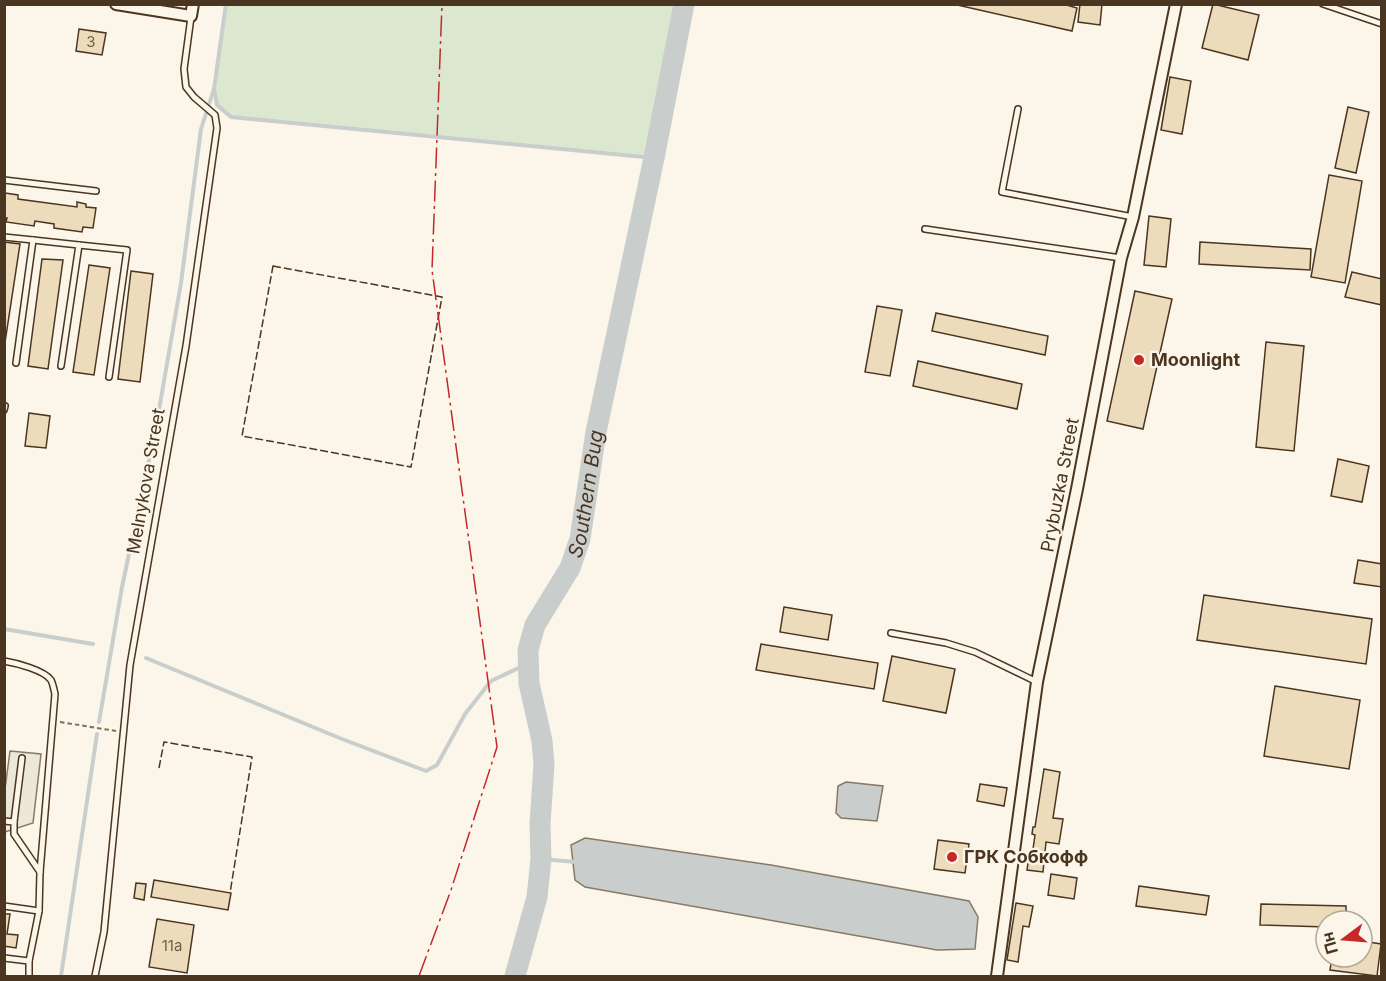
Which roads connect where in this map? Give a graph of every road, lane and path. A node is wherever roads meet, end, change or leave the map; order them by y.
1 (116, 4) edge
2 (1176, 4) edge
3 (1323, 4) edge
4 (192, 10) edge
5 (1382, 24) edge
6 (1018, 109) dead end
7 (4, 180) edge
8 (96, 191) dead end
9 (1133, 217) junction
10 (926, 229) dead end
11 (4, 237) edge
12 (33, 240) junction
13 (78, 245) junction
14 (1121, 258) junction
15 (16, 363) dead end
16 (61, 366) dead end
17 (109, 378) dead end
18 (891, 633) dead end
19 (4, 661) edge
20 (1037, 682) junction
21 (54, 722) junction
22 (123, 732) junction
23 (22, 758) dead end
24 (4, 821) edge
25 (14, 822) junction
26 (40, 872) junction
27 (4, 906) edge
28 (39, 911) junction
29 (4, 957) edge
30 (29, 961) junction
31 (29, 976) edge
32 (95, 976) edge
33 (997, 976) edge

1 - 4 street
2 - 9 street, Prybuzka Street
3 - 5 lane
4 - 22 lane, Melnykova Street
6 - 9 lane
7 - 8 lane
9 - 14 street, Prybuzka Street
10 - 14 lane
11 - 12 lane
12 - 13 lane
12 - 15 lane
13 - 16 lane
13 - 17 lane
14 - 20 street, Prybuzka Street
18 - 20 lane
19 - 21 lane
20 - 33 street, Prybuzka Street
21 - 22 path
21 - 26 lane
22 - 32 lane, Melnykova Street
23 - 25 lane
24 - 25 lane
25 - 26 lane
26 - 28 lane
27 - 28 lane
28 - 30 lane
29 - 30 lane
30 - 31 lane

